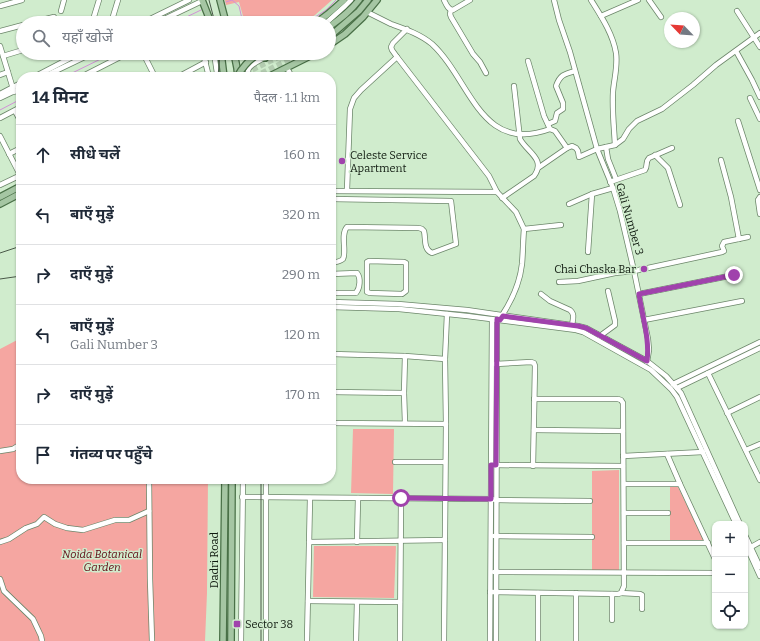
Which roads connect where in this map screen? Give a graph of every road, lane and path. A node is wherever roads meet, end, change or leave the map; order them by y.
1 (22, 0) edge
2 (64, 0) edge
3 (99, 0) edge
4 (118, 0) edge
5 (189, 0) edge
6 (202, 0) edge
7 (220, 0) edge
8 (351, 0) edge
9 (359, 0) edge
10 (368, 0) edge
11 (377, 0) edge
12 (444, 0) edge
13 (470, 0) edge
14 (554, 0) edge
15 (592, 0) edge
16 (638, 0) edge
17 (649, 0) edge
18 (342, 2) edge
19 (0, 6) edge
20 (451, 10) junction
21 (61, 11) dead end
22 (737, 11) dead end
23 (367, 12) junction
24 (94, 16) edge
25 (113, 16) edge
26 (156, 16) edge
27 (170, 16) edge
28 (207, 16) edge
29 (224, 16) edge
30 (325, 16) edge
31 (334, 16) edge
32 (601, 16) junction
33 (661, 17) dead end
34 (336, 21) edge
35 (16, 27) edge
36 (407, 29) junction
37 (0, 31) edge
38 (336, 31) edge
39 (760, 33) edge
40 (754, 38) junction
41 (336, 40) edge
42 (0, 46) edge
43 (760, 47) edge
44 (736, 51) junction
45 (16, 52) edge
46 (3, 56) junction
47 (398, 57) junction
48 (68, 60) edge
49 (79, 60) edge
50 (114, 60) edge
51 (146, 60) edge
52 (215, 60) edge
53 (222, 60) edge
54 (235, 60) edge
55 (250, 60) edge
56 (261, 60) edge
57 (302, 60) edge
58 (528, 61) dead end
59 (206, 62) joint
60 (287, 68) junction
61 (575, 71) junction
62 (8, 72) junction
63 (44, 72) edge
64 (54, 72) edge
65 (90, 72) edge
66 (152, 72) edge
67 (187, 72) edge
68 (208, 72) edge
69 (217, 72) edge
70 (223, 72) edge
71 (237, 72) edge
72 (240, 72) edge
73 (248, 72) edge
74 (279, 72) edge
75 (289, 72) edge
76 (486, 73) dead end
77 (0, 75) edge
78 (514, 86) dead end
79 (16, 87) edge
80 (16, 89) edge
81 (13, 90) junction
82 (0, 94) edge
83 (760, 96) edge
84 (0, 98) edge
85 (750, 98) dead end
86 (15, 111) edge
87 (0, 118) edge
88 (760, 119) edge
89 (738, 121) dead end
90 (549, 126) junction
91 (519, 135) junction
92 (0, 136) edge
93 (615, 144) junction
94 (606, 147) junction
95 (567, 148) junction
96 (672, 148) dead end
97 (597, 149) junction
98 (16, 150) edge
99 (9, 154) junction
100 (655, 155) junction
101 (721, 160) dead end
102 (16, 167) edge
103 (538, 168) junction
104 (16, 177) edge
105 (616, 180) junction
106 (610, 182) junction
107 (0, 186) edge
108 (613, 188) junction
109 (16, 189) edge
110 (347, 190) junction
111 (760, 190) edge
112 (336, 191) edge
113 (498, 192) junction
114 (592, 194) junction
115 (16, 196) edge
116 (0, 197) edge
117 (760, 197) edge
118 (502, 198) junction
119 (336, 199) edge
120 (0, 204) edge
121 (569, 204) dead end
122 (680, 205) dead end
123 (760, 214) edge
124 (561, 225) dead end
125 (524, 229) junction
126 (748, 238) dead end
127 (739, 239) junction
128 (588, 252) dead end
129 (336, 262) edge
130 (634, 271) junction
131 (336, 274) edge
132 (734, 275) dead end
133 (559, 282) dead end
134 (608, 291) dead end
135 (336, 293) edge
136 (370, 293) junction
137 (541, 294) dead end
138 (639, 294) junction
139 (742, 301) dead end
140 (370, 303) junction
141 (336, 304) edge
142 (336, 304) edge
143 (446, 314) junction
144 (498, 318) junction
145 (644, 320) junction
146 (572, 325) junction
147 (600, 336) junction
148 (760, 342) edge
149 (760, 348) edge
150 (336, 354) edge
151 (405, 356) junction
152 (444, 359) junction
153 (646, 363) junction
154 (494, 364) junction
155 (708, 373) junction
156 (675, 386) junction
157 (336, 392) edge
158 (404, 393) junction
159 (760, 397) edge
160 (534, 399) junction
161 (727, 413) junction
162 (336, 423) edge
163 (405, 424) junction
164 (446, 424) junction
165 (534, 430) junction
166 (623, 431) junction
167 (760, 444) edge
168 (16, 447) edge
169 (746, 450) junction
170 (0, 451) edge
171 (703, 452) junction
172 (667, 454) junction
173 (623, 456) junction
174 (395, 462) dead end
175 (445, 462) junction
176 (493, 465) junction
177 (533, 466) junction
178 (623, 466) junction
179 (760, 480) edge
180 (149, 484) edge
181 (225, 484) edge
182 (232, 484) edge
183 (243, 484) edge
184 (266, 484) edge
185 (624, 484) junction
186 (680, 484) junction
187 (242, 497) junction
188 (266, 497) junction
189 (310, 498) junction
190 (358, 498) junction
191 (401, 498) junction
192 (445, 498) junction
193 (491, 499) junction
194 (496, 500) junction
195 (590, 501) dead end
196 (149, 511) junction
197 (624, 513) junction
198 (668, 513) dead end
199 (735, 521) edge
200 (739, 521) edge
201 (490, 536) junction
202 (496, 536) junction
203 (592, 537) dead end
204 (445, 540) junction
205 (401, 541) junction
206 (748, 541) edge
207 (0, 542) edge
208 (309, 542) junction
209 (357, 542) junction
210 (760, 542) edge
211 (624, 543) junction
212 (708, 543) junction
213 (751, 547) junction
214 (748, 548) edge
215 (714, 557) edge
216 (759, 568) edge
217 (490, 572) junction
218 (496, 572) junction
219 (624, 572) junction
220 (712, 573) edge
221 (760, 576) edge
222 (0, 579) edge
223 (490, 592) junction
224 (496, 592) junction
225 (538, 593) junction
226 (576, 593) junction
227 (621, 593) junction
228 (612, 594) junction
229 (308, 601) junction
230 (357, 602) junction
231 (400, 602) junction
232 (642, 609) dead end
233 (612, 620) dead end
234 (42, 641) edge
235 (152, 641) edge
236 (223, 641) edge
237 (231, 641) edge
238 (241, 641) edge
239 (266, 641) edge
240 (307, 641) edge
241 (356, 641) edge
242 (400, 641) edge
243 (444, 641) edge
244 (490, 641) edge
245 (496, 641) edge
246 (538, 641) edge
247 (576, 641) edge

1 - 19 street
2 - 21 street
3 - 24 street
4 - 25 street
5 - 26 street
6 - 27 street
6 - 28 main road
7 - 29 main road
8 - 31 street
9 - 34 main road
10 - 38 main road
11 - 23 main road
12 - 20 street
13 - 20 street
14 - 61 street, Gali Number 3
15 - 32 street
16 - 32 street
17 - 33 street
18 - 30 main road
20 - 76 street
22 - 40 street
23 - 36 street
23 - 41 main road
32 - 93 street
35 - 37 street
36 - 47 street
36 - 91 street
39 - 40 street
40 - 43 street
40 - 44 street
42 - 46 street
44 - 83 street
44 - 93 street
45 - 46 street
46 - 62 street
47 - 110 street
47 - 113 street
48 - 63 street
49 - 64 street
50 - 65 street
51 - 66 street
52 - 69 street
53 - 70 main road
54 - 71 main road
55 - 72 main road, bridge
56 - 73 street
57 - 60 main road
58 - 90 street
59 - 67 street
59 - 68 street
60 - 74 main road
60 - 75 street
61 - 90 street
61 - 97 street, Gali Number 3
62 - 77 street
62 - 81 street
78 - 91 street
79 - 81 street
80 - 81 street
81 - 82 street
81 - 84 street
85 - 88 street
86 - 87 street
89 - 111 street
90 - 91 street
90 - 95 street
91 - 103 street
92 - 99 street
93 - 94 street
94 - 97 street
94 - 105 street
95 - 97 street
95 - 103 street
96 - 100 street
97 - 106 street, Gali Number 3
98 - 99 street
99 - 102 street
100 - 105 street
100 - 122 street
101 - 127 street
103 - 118 street
104 - 107 street
105 - 106 street
106 - 108 street, Gali Number 3
108 - 114 street
108 - 130 street, Gali Number 3
109 - 116 main road
110 - 112 street
110 - 113 street
113 - 118 street
114 - 121 street
114 - 128 street
115 - 120 main road
117 - 123 street
118 - 125 street
119 - 129 street
124 - 125 street
125 - 144 street
126 - 127 street
127 - 130 street
130 - 133 street
130 - 138 street, Gali Number 3
131 - 135 street
132 - 138 street
134 - 147 street
136 - 136 street
136 - 140 street
137 - 146 street
138 - 145 street, Gali Number 3
139 - 145 street
140 - 141 street
140 - 144 street
142 - 143 street
143 - 144 street
143 - 152 street
144 - 146 street
144 - 153 street
144 - 154 street
145 - 153 street, Gali Number 3
146 - 147 street
147 - 153 street
148 - 156 street
149 - 155 street
150 - 151 street
151 - 152 street
151 - 158 street
152 - 164 street
153 - 156 street
153 - 171 street
154 - 160 street
154 - 176 street
155 - 156 street
155 - 161 street
156 - 200 street
157 - 158 street
158 - 163 street
159 - 161 street
160 - 165 street
160 - 166 street
161 - 169 street
162 - 163 street
163 - 164 street
164 - 175 street
165 - 166 street
165 - 177 street
166 - 173 street
167 - 169 street
168 - 170 street
169 - 179 street
171 - 172 street
171 - 199 street
172 - 173 street
172 - 186 street
173 - 178 street
174 - 175 street
175 - 192 street
176 - 177 street
176 - 193 street
176 - 194 street
177 - 178 street
178 - 185 street
180 - 196 street
181 - 236 main road, Dadri Road
182 - 237 main road, Dadri Road
183 - 187 street
184 - 188 street
185 - 186 street
185 - 197 street
186 - 212 street
187 - 188 street
187 - 238 street
188 - 189 street
188 - 239 street
189 - 190 street
189 - 208 street
190 - 191 street
190 - 209 street
191 - 192 street
191 - 205 street
192 - 193 street
192 - 204 street
193 - 194 street
193 - 201 street
194 - 195 street
194 - 202 street
196 - 207 street
196 - 235 street
197 - 198 street
197 - 211 street
201 - 202 street
201 - 217 street
202 - 203 street
202 - 218 street
204 - 205 street
204 - 243 street
205 - 209 street
205 - 231 street
206 - 213 street
208 - 209 street
208 - 229 street
210 - 213 street
211 - 212 street
211 - 219 street
212 - 215 street
213 - 216 street
214 - 216 street
216 - 221 street
217 - 218 street
217 - 223 street
218 - 219 street
218 - 224 street
219 - 220 street
219 - 227 street
222 - 234 street
223 - 224 street
223 - 244 street
224 - 225 street
224 - 245 street
225 - 226 street
225 - 246 street
226 - 228 street
226 - 247 street
227 - 228 street
227 - 232 street
228 - 233 street
229 - 230 street
229 - 240 street
230 - 231 street
230 - 241 street
231 - 242 street

